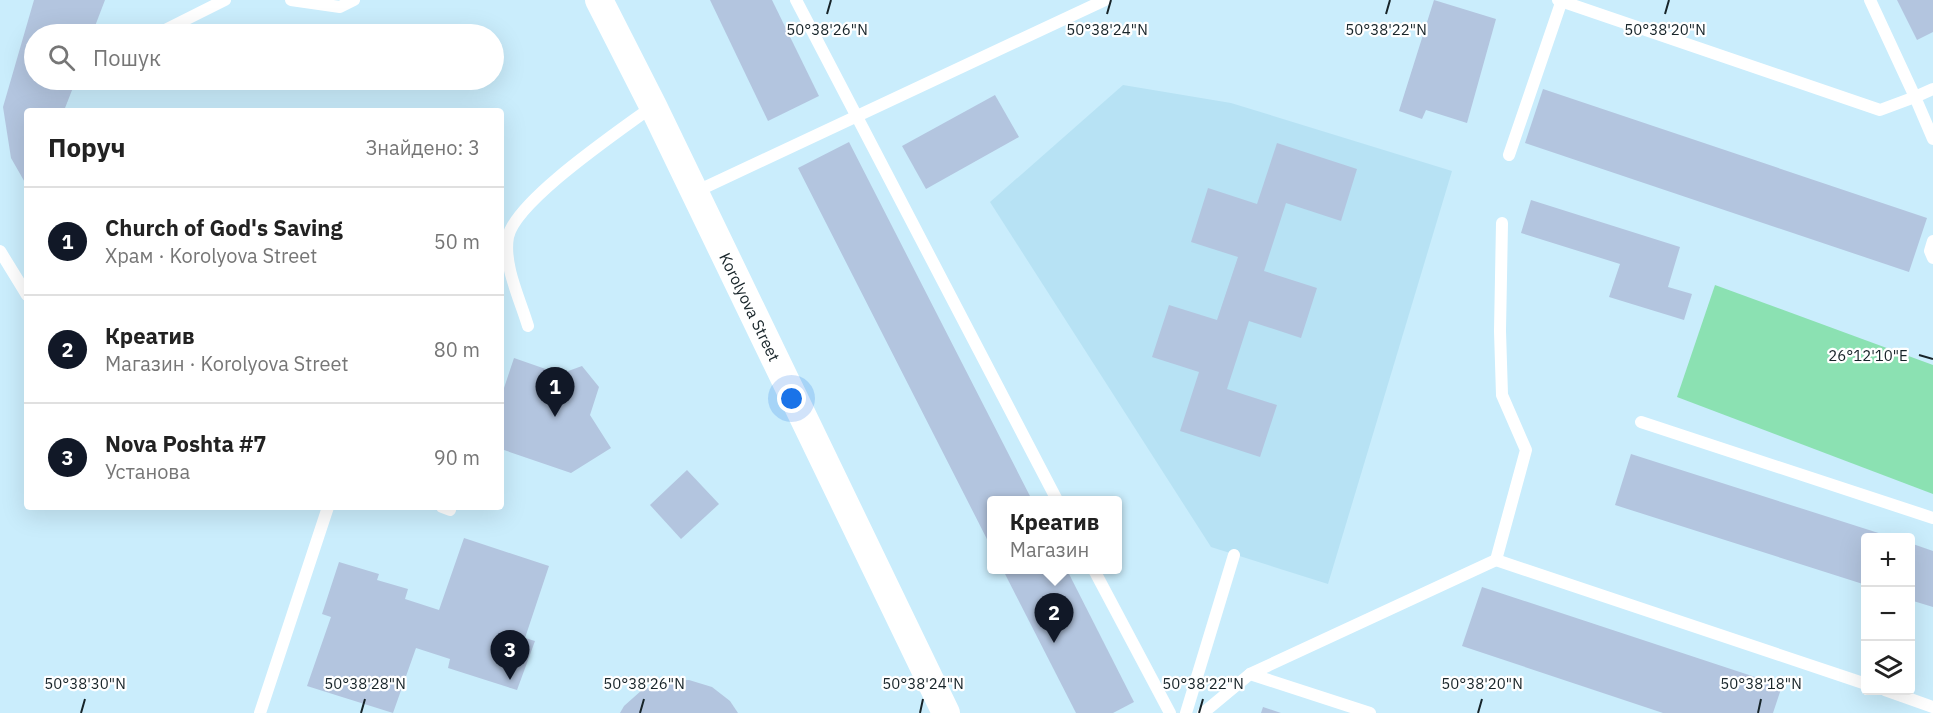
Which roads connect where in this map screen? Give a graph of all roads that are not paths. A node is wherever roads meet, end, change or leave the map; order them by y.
1 (225, 0) edge
2 (291, 0) edge
3 (354, 0) edge
4 (599, 0) edge
5 (796, 0) edge
6 (1105, 0) edge
7 (1561, 0) edge
8 (1870, 0) edge
9 (177, 24) edge
10 (1933, 89) edge
11 (1915, 97) junction
12 (653, 106) junction
13 (855, 116) junction
14 (1933, 139) edge
15 (1509, 154) dead end
16 (694, 193) junction
17 (1502, 223) dead end
18 (1933, 241) edge
19 (0, 251) edge
20 (1933, 258) edge
21 (24, 290) edge
22 (528, 326) dead end
23 (1641, 423) dead end
24 (1055, 496) edge
25 (327, 510) edge
26 (1933, 518) edge
27 (1234, 555) dead end
28 (1496, 560) junction
29 (1096, 574) edge
30 (1250, 674) junction
31 (1861, 682) edge
32 (1898, 695) edge
33 (1933, 708) edge
34 (260, 713) edge
35 (946, 713) edge
36 (1170, 713) edge
37 (1186, 713) edge
38 (1203, 713) edge
39 (1370, 713) edge
40 (1926, 713) edge

1 - 9 lane
2 - 3 lane
4 - 12 street, Korolyova Street
5 - 13 lane
6 - 13 lane
7 - 11 lane
7 - 15 lane
8 - 11 lane
10 - 11 lane
11 - 14 lane
12 - 16 street, Korolyova Street
12 - 22 lane
13 - 16 lane
13 - 24 lane
16 - 35 street, Korolyova Street
17 - 28 lane
18 - 20 lane
19 - 21 lane
23 - 26 lane
25 - 34 lane
27 - 37 lane
28 - 30 lane
28 - 31 lane
29 - 36 lane
30 - 38 lane
30 - 39 lane
32 - 33 lane
33 - 40 lane

